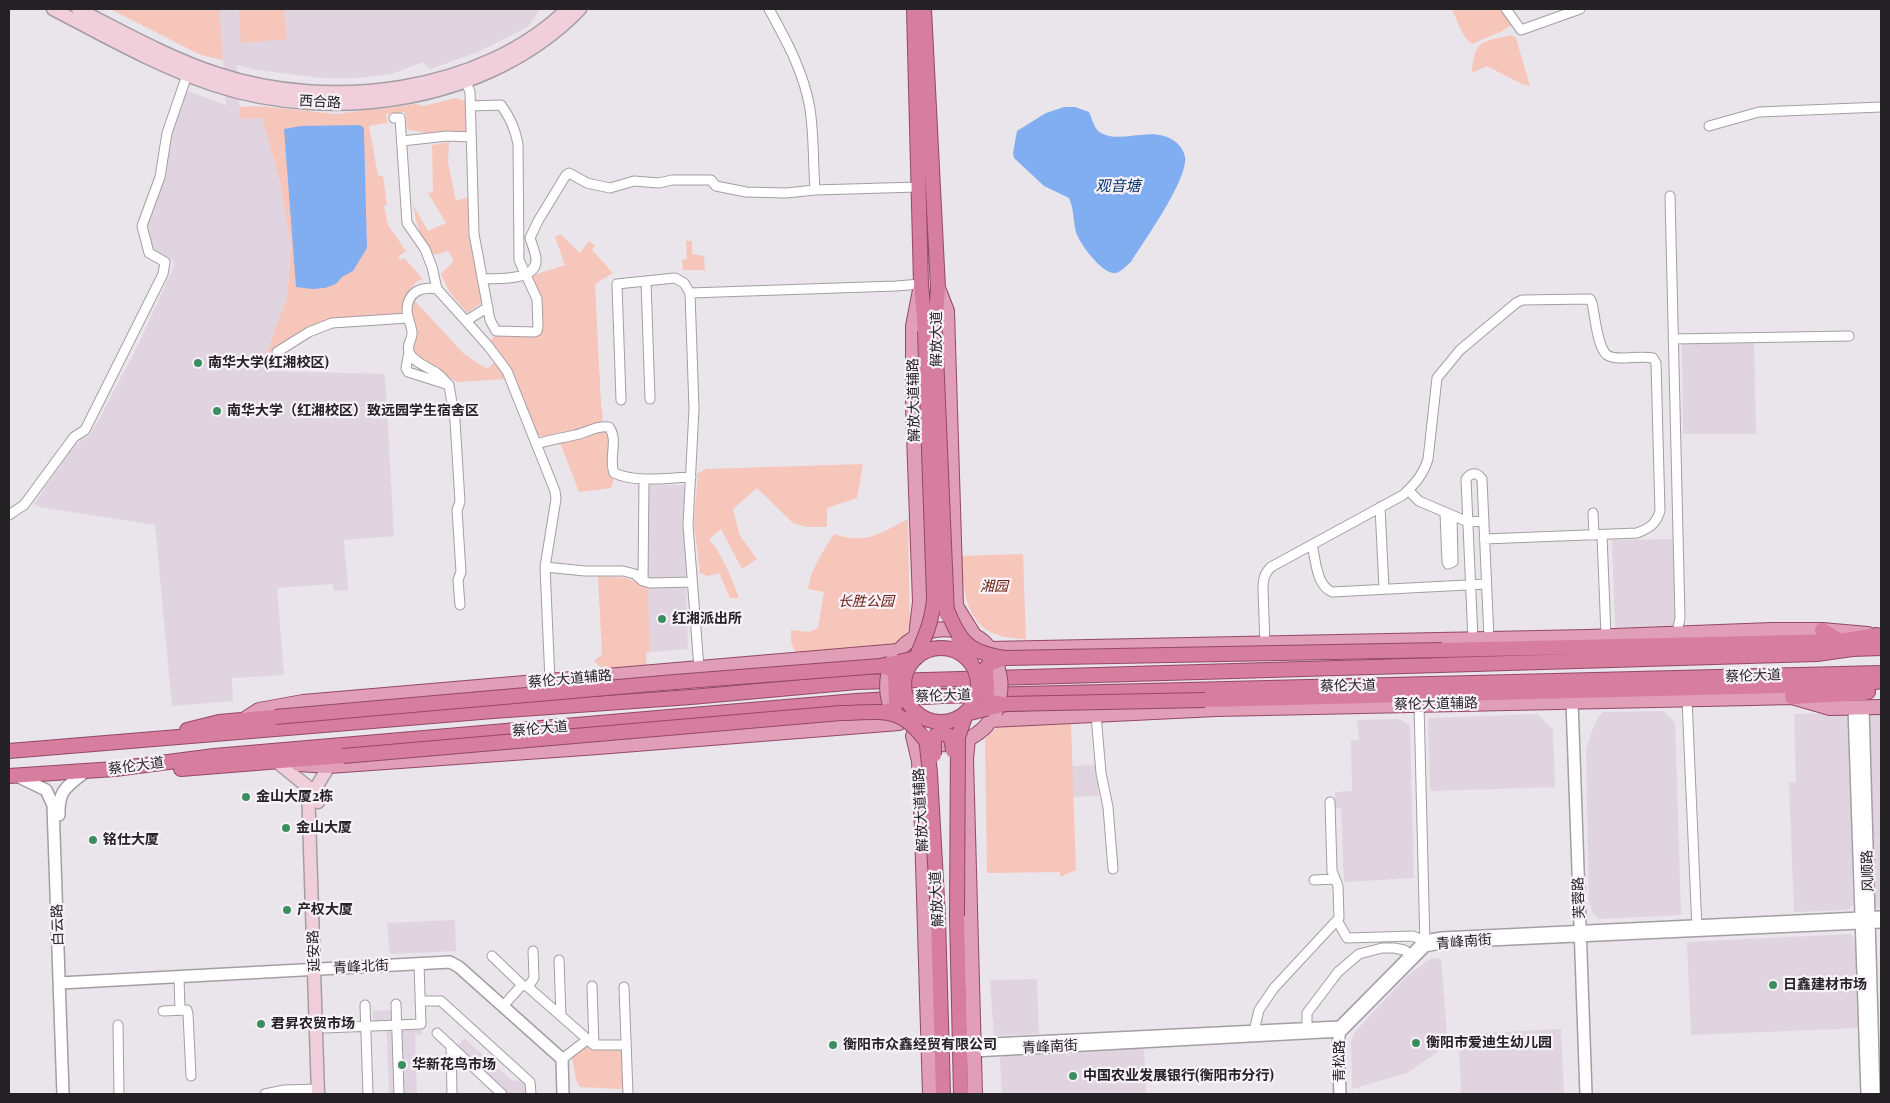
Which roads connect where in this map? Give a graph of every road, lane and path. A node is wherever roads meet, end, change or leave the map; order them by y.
1 (53, 9) edge
2 (78, 9) edge
3 (567, 9) edge
4 (580, 9) edge
5 (768, 9) edge
6 (914, 9) edge
7 (924, 9) edge
8 (1506, 9) edge
9 (1580, 9) edge
10 (187, 75) junction
11 (464, 76) junction
12 (470, 106) junction
13 (1881, 107) edge
14 (394, 118) dead end
15 (1709, 126) dead end
16 (471, 137) junction
17 (402, 141) junction
18 (918, 187) junction
19 (815, 190) junction
20 (1670, 196) dead end
21 (526, 274) junction
22 (482, 279) junction
23 (646, 281) junction
24 (921, 284) junction
25 (938, 288) junction
26 (436, 289) junction
27 (690, 293) junction
28 (488, 307) junction
29 (408, 318) junction
30 (466, 321) junction
31 (930, 331) junction
32 (1849, 336) dead end
33 (1673, 339) junction
34 (277, 352) dead end
35 (409, 352) junction
36 (449, 385) junction
37 (650, 399) dead end
38 (621, 400) dead end
39 (536, 444) junction
40 (690, 477) junction
41 (644, 479) junction
42 (1408, 490) junction
43 (1380, 507) junction
44 (1593, 513) dead end
45 (9, 515) edge
46 (1468, 522) junction
47 (1484, 522) junction
48 (1598, 535) junction
49 (1484, 539) junction
50 (1312, 545) junction
51 (546, 566) junction
52 (643, 581) junction
53 (692, 582) junction
54 (1486, 584) junction
55 (1470, 585) junction
56 (1384, 589) junction
57 (460, 604) dead end
58 (946, 607) junction
59 (929, 628) junction
60 (1822, 630) junction
61 (974, 635) junction
62 (916, 636) junction
63 (1606, 636) junction
64 (1772, 636) junction
65 (1488, 639) junction
66 (1678, 639) junction
67 (1880, 639) edge
68 (1840, 641) junction
69 (1470, 643) junction
70 (1265, 644) junction
71 (1852, 649) junction
72 (997, 654) junction
73 (895, 656) junction
74 (916, 658) junction
75 (971, 662) junction
76 (880, 666) junction
77 (699, 668) junction
78 (1881, 673) edge
79 (550, 681) junction
80 (1881, 681) edge
81 (1881, 687) edge
82 (1738, 692) junction
83 (1687, 693) junction
84 (1569, 696) junction
85 (1792, 697) junction
86 (1419, 699) junction
87 (1212, 703) junction
88 (911, 707) junction
89 (1859, 707) junction
90 (1881, 707) edge
91 (995, 711) junction
92 (966, 714) junction
93 (1096, 715) junction
94 (892, 716) junction
95 (245, 719) junction
96 (913, 736) junction
97 (968, 739) junction
98 (145, 740) junction
99 (928, 744) junction
100 (9, 751) edge
101 (957, 754) junction
102 (277, 762) junction
103 (329, 766) junction
104 (115, 769) junction
105 (86, 771) junction
106 (13, 776) edge
107 (1330, 802) dead end
108 (957, 822) junction
109 (933, 823) junction
110 (1113, 869) dead end
111 (1335, 879) junction
112 (1314, 880) dead end
113 (1881, 917) edge
114 (1337, 920) junction
115 (1868, 921) edge
116 (1696, 928) junction
117 (1577, 933) junction
118 (1425, 944) junction
119 (533, 951) dead end
120 (1412, 955) junction
121 (492, 956) dead end
122 (559, 960) dead end
123 (419, 964) junction
124 (318, 969) junction
125 (179, 977) junction
126 (62, 983) junction
127 (525, 986) junction
128 (592, 986) dead end
129 (624, 987) dead end
130 (420, 1002) junction
131 (396, 1004) dead end
132 (365, 1005) dead end
133 (503, 1006) junction
134 (180, 1010) junction
135 (162, 1011) dead end
136 (561, 1016) junction
137 (398, 1024) junction
138 (118, 1025) dead end
139 (365, 1026) junction
140 (325, 1028) junction
141 (1307, 1028) junction
142 (1340, 1029) junction
143 (1254, 1031) junction
144 (437, 1033) dead end
145 (591, 1042) junction
146 (626, 1045) junction
147 (451, 1046) junction
148 (969, 1048) junction
149 (562, 1059) junction
150 (191, 1076) dead end
151 (321, 1092) edge
152 (63, 1094) edge
153 (67, 1094) edge
154 (119, 1094) edge
155 (265, 1094) edge
156 (368, 1094) edge
157 (399, 1094) edge
158 (452, 1094) edge
159 (502, 1094) edge
160 (530, 1094) edge
161 (563, 1094) edge
162 (628, 1094) edge
163 (930, 1094) edge
164 (943, 1094) edge
165 (962, 1094) edge
166 (975, 1094) edge
167 (1340, 1094) edge
168 (1579, 1094) edge
169 (1586, 1094) edge
170 (1866, 1094) edge
171 (1874, 1094) edge

1 - 10 main road, 西合路
2 - 11 main road, 西合路
3 - 11 main road, 西合路
4 - 11 main road, 西合路
5 - 19 street
6 - 18 highway, 解放大道
7 - 25 highway, 解放大道
8 - 9 street
10 - 11 main road, 西合路
10 - 45 street
11 - 12 street
12 - 16 street
12 - 21 street
13 - 15 street
14 - 17 street
16 - 17 street
16 - 22 street
17 - 26 street
18 - 19 street
18 - 24 highway, 解放大道
19 - 21 street
20 - 33 street
21 - 22 street
21 - 28 street
22 - 28 street
23 - 27 street
23 - 37 street
23 - 38 street
24 - 27 street
24 - 31 highway, 解放大道
24 - 62 main road, 解放大道辅路
25 - 31 highway, 解放大道
25 - 61 main road
26 - 29 street
26 - 30 street
27 - 40 street
28 - 30 street
29 - 34 street
29 - 35 street
30 - 39 street
31 - 58 highway, 解放大道, bridge
31 - 59 highway, 解放大道, bridge
32 - 33 street
33 - 66 street
35 - 36 street
35 - 36 street
36 - 57 street
39 - 41 street
39 - 51 street
40 - 41 street
40 - 53 street
41 - 52 street
42 - 43 street
42 - 46 street
42 - 48 street
43 - 50 street
43 - 56 street
44 - 48 street
46 - 47 street
46 - 47 street
46 - 55 street
47 - 49 street
48 - 49 street
48 - 63 street
49 - 54 street
50 - 56 street
50 - 70 street
51 - 52 street
51 - 79 street
52 - 53 street
53 - 77 street
54 - 55 street
54 - 65 street
55 - 56 street
55 - 69 street
58 - 72 highway, bridge
58 - 75 highway, 解放大道, bridge
59 - 74 highway, 解放大道, bridge
59 - 76 highway, bridge
60 - 64 main road
60 - 67 main road
60 - 68 highway
61 - 62 main road
61 - 72 main road
62 - 73 main road
63 - 65 main road
63 - 66 main road
64 - 66 highway
64 - 68 highway
65 - 69 main road
66 - 69 highway
67 - 68 highway
67 - 71 highway, 蔡伦大道
68 - 71 highway
69 - 70 main road
69 - 72 highway, bridge
70 - 72 main road
71 - 98 highway, 蔡伦大道
72 - 91 highway, bridge
73 - 77 main road, 蔡伦大道辅路
73 - 94 main road, bridge
74 - 75 highway, bridge
74 - 76 highway, bridge
74 - 88 highway, bridge
75 - 92 highway, bridge
76 - 94 highway, bridge
76 - 95 highway, bridge
77 - 79 main road, 蔡伦大道辅路
78 - 104 highway, 蔡伦大道
79 - 95 main road, 蔡伦大道辅路
80 - 82 highway
81 - 85 highway
82 - 83 highway
82 - 85 main road
83 - 84 highway
83 - 116 street
84 - 86 highway
84 - 117 street, 芙蓉路
85 - 89 main road
86 - 87 highway
86 - 118 street
87 - 91 highway, bridge
87 - 93 main road
88 - 92 highway, bridge
88 - 99 highway, 解放大道, bridge
89 - 90 main road
89 - 115 street, 风顺路
91 - 92 highway, bridge
91 - 93 main road
91 - 97 main road
91 - 101 highway, bridge
92 - 101 highway, 解放大道, bridge
93 - 110 street
94 - 96 main road
94 - 99 highway, bridge
94 - 102 highway, bridge
94 - 103 main road
95 - 98 highway
96 - 97 main road
96 - 163 main road, 解放大道辅路
97 - 148 main road
98 - 100 highway, 蔡伦大道
99 - 109 highway, 解放大道, bridge
101 - 108 highway, 解放大道, bridge
102 - 103 main road
102 - 104 highway
102 - 124 main road, 延安路
103 - 124 main road, 延安路
104 - 105 highway, 蔡伦大道
105 - 106 highway, 蔡伦大道
105 - 126 street, 白云路
106 - 126 street, 白云路
107 - 111 street
108 - 109 highway, bridge
108 - 148 highway, 解放大道, bridge
109 - 164 highway, 解放大道, bridge
111 - 112 street
111 - 114 street
113 - 115 street, 青峰南街
114 - 118 street
114 - 143 street
115 - 116 street, 青峰南街
115 - 170 street, 风顺路
115 - 171 street, 风顺路
116 - 117 street, 青峰南街
117 - 118 street, 青峰南街
117 - 168 street, 芙蓉路
117 - 169 street, 芙蓉路
118 - 120 street, 青峰南街
118 - 142 street, 青峰南街
119 - 127 street
120 - 141 street
120 - 142 street, 青峰南街
121 - 127 street
122 - 136 street
123 - 124 street, 青峰北街
123 - 130 street
123 - 133 street, 青峰北街
124 - 125 street, 青峰北街
124 - 140 main road, 延安路
124 - 151 main road, 延安路
125 - 126 street, 青峰北街
125 - 134 street
126 - 152 street, 白云路
126 - 153 street, 白云路
127 - 133 street
127 - 136 street
128 - 145 street
129 - 146 street
130 - 137 street
130 - 160 street
131 - 137 street
132 - 139 street
133 - 149 street, 青峰北街
134 - 135 street
134 - 150 street
136 - 145 street
137 - 139 street
137 - 157 street
138 - 154 street
139 - 140 street
139 - 156 street
140 - 151 main road, 延安路
141 - 142 street, 青峰南街
141 - 143 street, 青峰南街
142 - 148 street, 青峰南街
142 - 167 street, 青松路
143 - 148 street, 青峰南街
144 - 147 street
145 - 146 street
145 - 149 street
146 - 162 street
147 - 158 street
147 - 159 street
148 - 165 highway, 解放大道
148 - 166 main road
149 - 161 street
151 - 155 street

